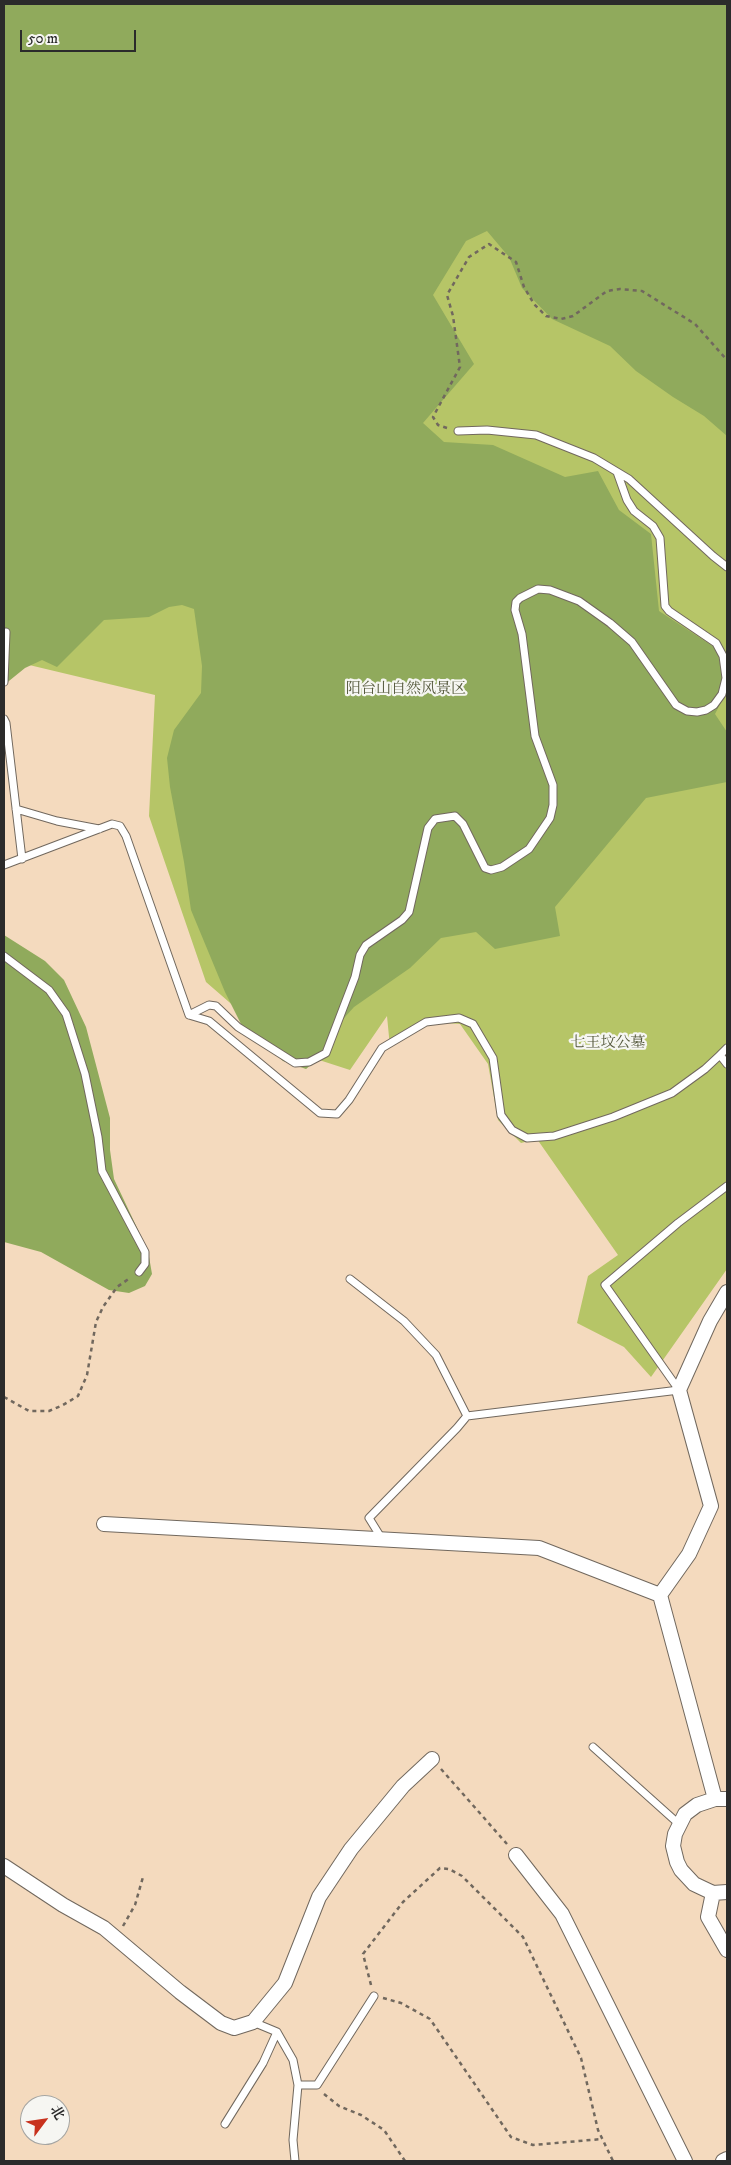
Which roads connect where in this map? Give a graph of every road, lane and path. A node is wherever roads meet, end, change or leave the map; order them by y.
1 (727, 360) edge
2 (458, 431) joint
3 (617, 472) junction
4 (727, 567) edge
5 (6, 632) dead end
6 (4, 682) edge
7 (4, 719) edge
8 (16, 810) junction
9 (99, 829) junction
10 (22, 859) junction
11 (4, 865) edge
12 (4, 956) edge
13 (189, 1014) junction
14 (727, 1048) edge
15 (720, 1055) junction
16 (727, 1064) edge
17 (727, 1186) edge
18 (139, 1272) joint
19 (350, 1279) dead end
20 (727, 1292) edge
21 (679, 1390) junction
22 (4, 1397) edge
23 (466, 1416) junction
24 (104, 1524) dead end
25 (382, 1540) junction
26 (660, 1595) junction
27 (593, 1747) dead end
28 (432, 1759) joint
29 (721, 1799) edge
30 (680, 1825) junction
31 (516, 1855) joint
32 (4, 1866) edge
33 (143, 1877) dead end
34 (727, 1892) edge
35 (713, 1893) junction
36 (116, 1937) junction
37 (727, 1950) edge
38 (374, 1996) junction
39 (253, 2022) junction
40 (277, 2032) junction
41 (298, 2085) junction
42 (317, 2085) junction
43 (225, 2124) dead end
44 (602, 2139) junction
45 (727, 2159) edge
46 (295, 2161) edge
47 (405, 2161) edge
48 (613, 2161) edge
49 (685, 2161) edge
50 (723, 2161) edge

1 - 2 path
2 - 3 lane
3 - 4 lane
3 - 13 lane
5 - 6 lane
7 - 8 lane
8 - 9 lane
8 - 10 lane
9 - 10 lane
9 - 13 lane
10 - 11 lane
12 - 18 lane
13 - 15 lane
14 - 15 lane
15 - 16 lane
17 - 21 lane
18 - 22 path
19 - 23 lane
20 - 21 street
21 - 23 lane
21 - 26 street
23 - 25 lane
24 - 25 street
25 - 26 street
26 - 29 street
27 - 30 lane
28 - 31 path
28 - 39 street
29 - 30 street
30 - 35 street
31 - 49 street
32 - 36 street
33 - 36 path
34 - 35 street
35 - 37 street
36 - 39 street
38 - 42 lane
38 - 44 path
38 - 44 path
39 - 40 lane
40 - 41 lane
40 - 43 lane
41 - 42 lane
41 - 46 lane
42 - 47 path
44 - 48 path
45 - 50 street

